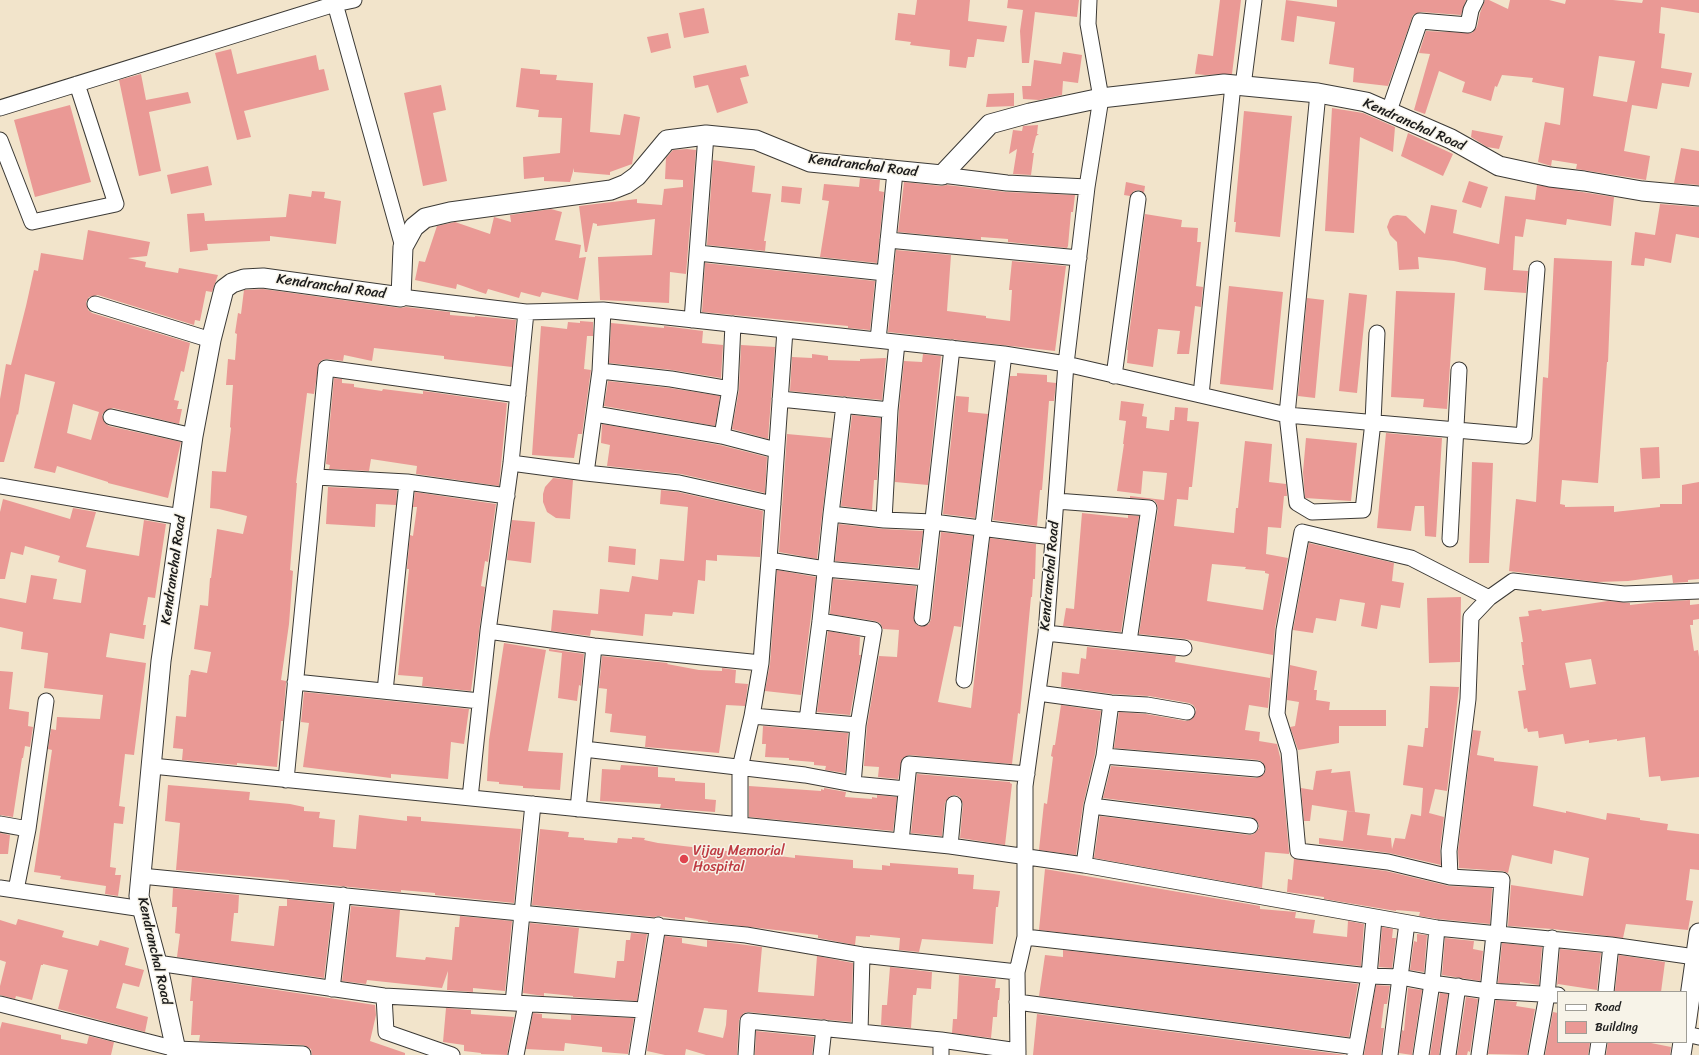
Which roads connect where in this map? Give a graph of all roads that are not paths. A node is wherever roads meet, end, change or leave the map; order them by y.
1 (354, 0) edge
2 (1089, 0) edge
3 (1254, 0) edge
4 (1476, 0) edge
5 (334, 2) edge
6 (77, 84) junction
7 (1238, 86) junction
8 (1318, 93) junction
9 (1101, 98) junction
10 (0, 108) edge
11 (1389, 112) junction
12 (706, 135) junction
13 (0, 140) edge
14 (895, 172) junction
15 (942, 175) junction
16 (1087, 187) junction
17 (1699, 196) edge
18 (1138, 199) dead end
19 (888, 240) junction
20 (403, 247) junction
21 (698, 253) junction
22 (1079, 258) junction
23 (1537, 269) dead end
24 (885, 273) junction
25 (401, 297) junction
26 (94, 304) dead end
27 (603, 310) junction
28 (526, 312) junction
29 (692, 320) junction
30 (734, 324) junction
31 (785, 330) junction
32 (1377, 333) dead end
33 (211, 340) junction
34 (878, 340) junction
35 (897, 343) junction
36 (952, 348) junction
37 (1004, 354) junction
38 (1066, 364) junction
39 (1459, 370) dead end
40 (600, 371) junction
41 (1114, 376) junction
42 (730, 389) junction
43 (518, 395) junction
44 (1200, 395) junction
45 (780, 399) junction
46 (844, 406) junction
47 (890, 410) junction
48 (595, 414) junction
49 (1286, 415) junction
50 (111, 417) dead end
51 (1373, 422) junction
52 (1456, 430) junction
53 (193, 436) junction
54 (722, 436) junction
55 (776, 450) junction
56 (511, 462) junction
57 (586, 473) junction
58 (316, 477) junction
59 (407, 482) junction
60 (0, 488) edge
61 (507, 496) junction
62 (1056, 500) junction
63 (773, 504) junction
64 (830, 514) junction
65 (182, 517) junction
66 (884, 520) junction
67 (933, 522) junction
68 (984, 528) junction
69 (1052, 537) junction
70 (1450, 539) dead end
71 (770, 560) junction
72 (825, 569) junction
73 (926, 578) junction
74 (1699, 591) edge
75 (1489, 598) junction
76 (922, 618) dead end
77 (820, 621) junction
78 (488, 631) junction
79 (1046, 633) junction
80 (1129, 641) junction
81 (594, 646) junction
82 (1184, 648) dead end
83 (761, 663) junction
84 (964, 680) dead end
85 (295, 682) junction
86 (385, 691) junction
87 (1038, 693) junction
88 (46, 701) dead end
89 (480, 701) junction
90 (1111, 702) junction
91 (1187, 712) dead end
92 (752, 716) junction
93 (807, 720) junction
94 (858, 725) junction
95 (584, 749) junction
96 (1104, 756) junction
97 (152, 766) junction
98 (740, 768) junction
99 (1257, 769) dead end
100 (1027, 774) junction
101 (286, 780) junction
102 (853, 784) junction
103 (906, 789) junction
104 (470, 798) junction
105 (533, 804) junction
106 (954, 804) dead end
107 (1092, 806) junction
108 (578, 809) junction
109 (0, 824) edge
110 (740, 825) junction
111 (1250, 826) dead end
112 (28, 829) junction
113 (901, 841) junction
114 (950, 846) junction
115 (1025, 857) junction
116 (1084, 866) junction
117 (142, 876) junction
118 (1450, 877) junction
119 (0, 888) edge
120 (16, 890) junction
121 (343, 895) junction
122 (143, 909) junction
123 (522, 912) junction
124 (1374, 918) junction
125 (1407, 923) junction
126 (658, 925) junction
127 (1437, 928) junction
128 (1699, 933) edge
129 (1496, 934) junction
130 (1025, 937) junction
131 (1552, 938) junction
132 (1611, 945) junction
133 (862, 955) junction
134 (1695, 956) junction
135 (158, 963) junction
136 (1017, 972) junction
137 (1369, 976) junction
138 (1400, 977) junction
139 (1432, 983) junction
140 (1458, 986) junction
141 (332, 989) junction
142 (1488, 991) junction
143 (1606, 991) edge
144 (1553, 995) edge
145 (384, 996) junction
146 (1017, 1002) junction
147 (0, 1004) edge
148 (519, 1004) junction
149 (644, 1010) junction
150 (1687, 1014) edge
151 (824, 1028) junction
152 (860, 1032) junction
153 (1687, 1034) edge
154 (1699, 1037) edge
155 (941, 1040) junction
156 (1599, 1043) edge
157 (1683, 1043) edge
158 (1355, 1051) edge
159 (177, 1052) edge
160 (1018, 1053) edge
161 (303, 1054) dead end
162 (452, 1055) edge
163 (516, 1055) edge
164 (637, 1055) edge
165 (746, 1055) edge
166 (821, 1055) edge
167 (940, 1055) edge
168 (1390, 1055) edge
169 (1421, 1055) edge
170 (1448, 1055) edge
171 (1479, 1055) edge
172 (1536, 1055) edge
173 (1597, 1055) edge
174 (1680, 1055) edge

1 - 5 street
2 - 9 street
3 - 7 street
4 - 11 street
5 - 6 street
5 - 20 street
6 - 10 street
6 - 13 street
7 - 8 street, Kendranchal Road
7 - 9 street, Kendranchal Road
7 - 44 street
8 - 11 street, Kendranchal Road
8 - 49 street
9 - 15 street, Kendranchal Road
9 - 16 street, Kendranchal Road
11 - 17 street, Kendranchal Road
12 - 14 street, Kendranchal Road
12 - 20 street, Kendranchal Road
12 - 21 street
14 - 15 street, Kendranchal Road
14 - 19 street
15 - 16 street
16 - 22 street, Kendranchal Road
18 - 41 street
19 - 22 street
19 - 24 street
20 - 25 street, Kendranchal Road
21 - 24 street
21 - 29 street
22 - 38 street, Kendranchal Road
23 - 52 street
24 - 34 street
25 - 28 street
25 - 33 street, Kendranchal Road
26 - 33 street
27 - 28 street
27 - 29 street
27 - 40 street
28 - 43 street
29 - 30 street
30 - 31 street
30 - 42 street
31 - 34 street
31 - 45 street
32 - 51 street
33 - 53 street, Kendranchal Road
34 - 35 street
35 - 36 street
35 - 47 street
36 - 37 street
36 - 67 street
37 - 38 street
37 - 68 street
38 - 41 street
38 - 62 street, Kendranchal Road
39 - 52 street
40 - 42 street
40 - 48 street
41 - 44 street
42 - 54 street
43 - 56 street
43 - 58 street
44 - 49 street
45 - 46 street
45 - 55 street
46 - 47 street
46 - 64 street
47 - 66 street
48 - 54 street
48 - 57 street
49 - 51 street
49 - 51 street
50 - 53 street
51 - 52 street
52 - 70 street
53 - 65 street, Kendranchal Road
54 - 55 street
55 - 63 street
56 - 57 street
56 - 61 street
57 - 63 street
58 - 59 street
58 - 85 street
59 - 61 street
59 - 86 street
60 - 65 street
61 - 78 street
62 - 69 street, Kendranchal Road
62 - 80 street
63 - 71 street
64 - 66 street
64 - 72 street
65 - 97 street, Kendranchal Road
66 - 67 street
67 - 68 street
67 - 73 street
68 - 69 street
68 - 84 street
69 - 79 street, Kendranchal Road
71 - 72 street
71 - 83 street
72 - 73 street
72 - 77 street
73 - 76 street
74 - 75 street
75 - 118 street
75 - 118 street
77 - 93 street
77 - 94 street
78 - 81 street
78 - 89 street
79 - 80 street
79 - 87 street, Kendranchal Road
80 - 82 street
81 - 83 street
81 - 95 street
83 - 92 street
85 - 86 street
85 - 101 street
86 - 89 street
87 - 90 street
87 - 100 street, Kendranchal Road
88 - 112 street
89 - 104 street
90 - 91 street
90 - 96 street
92 - 93 street
92 - 98 street
93 - 94 street
94 - 102 street
95 - 98 street
95 - 108 street
96 - 99 street
96 - 107 street
97 - 101 street
97 - 117 street, Kendranchal Road
98 - 102 street
98 - 110 street
100 - 103 street
100 - 115 street, Kendranchal Road
101 - 104 street
102 - 103 street
103 - 113 street
104 - 105 street
105 - 108 street
105 - 123 street
106 - 114 street
107 - 111 street
107 - 116 street
108 - 110 street
109 - 112 street
110 - 113 street
112 - 120 street
113 - 114 street
114 - 115 street
115 - 116 street
115 - 130 street, Kendranchal Road
116 - 124 street
117 - 121 street
117 - 122 street, Kendranchal Road
118 - 129 street
119 - 120 street
120 - 122 street
121 - 123 street
121 - 141 street
122 - 135 street, Kendranchal Road
123 - 126 street
123 - 148 street
124 - 125 street
124 - 137 street
125 - 127 street
125 - 138 street
126 - 133 street
126 - 149 street
127 - 129 street
127 - 139 street
128 - 134 street
129 - 131 street
129 - 142 street
130 - 136 street, Kendranchal Road
130 - 137 street
131 - 132 street
131 - 144 street
132 - 134 street
132 - 143 street
133 - 136 street
133 - 152 street
134 - 150 street
135 - 141 street
135 - 159 street, Kendranchal Road
136 - 146 street, Kendranchal Road
137 - 138 street
137 - 158 street
138 - 139 street
138 - 168 street
139 - 140 street
139 - 169 street
140 - 142 street
140 - 170 street
141 - 145 street
142 - 144 street
142 - 171 street
144 - 172 street
145 - 148 street
145 - 162 street
146 - 158 street
146 - 160 street, Kendranchal Road
147 - 159 street
148 - 149 street
148 - 163 street
149 - 164 street
151 - 152 street
151 - 165 street
151 - 166 street
152 - 155 street
153 - 154 street
155 - 160 street
155 - 167 street
156 - 173 street
157 - 174 street
159 - 161 street

